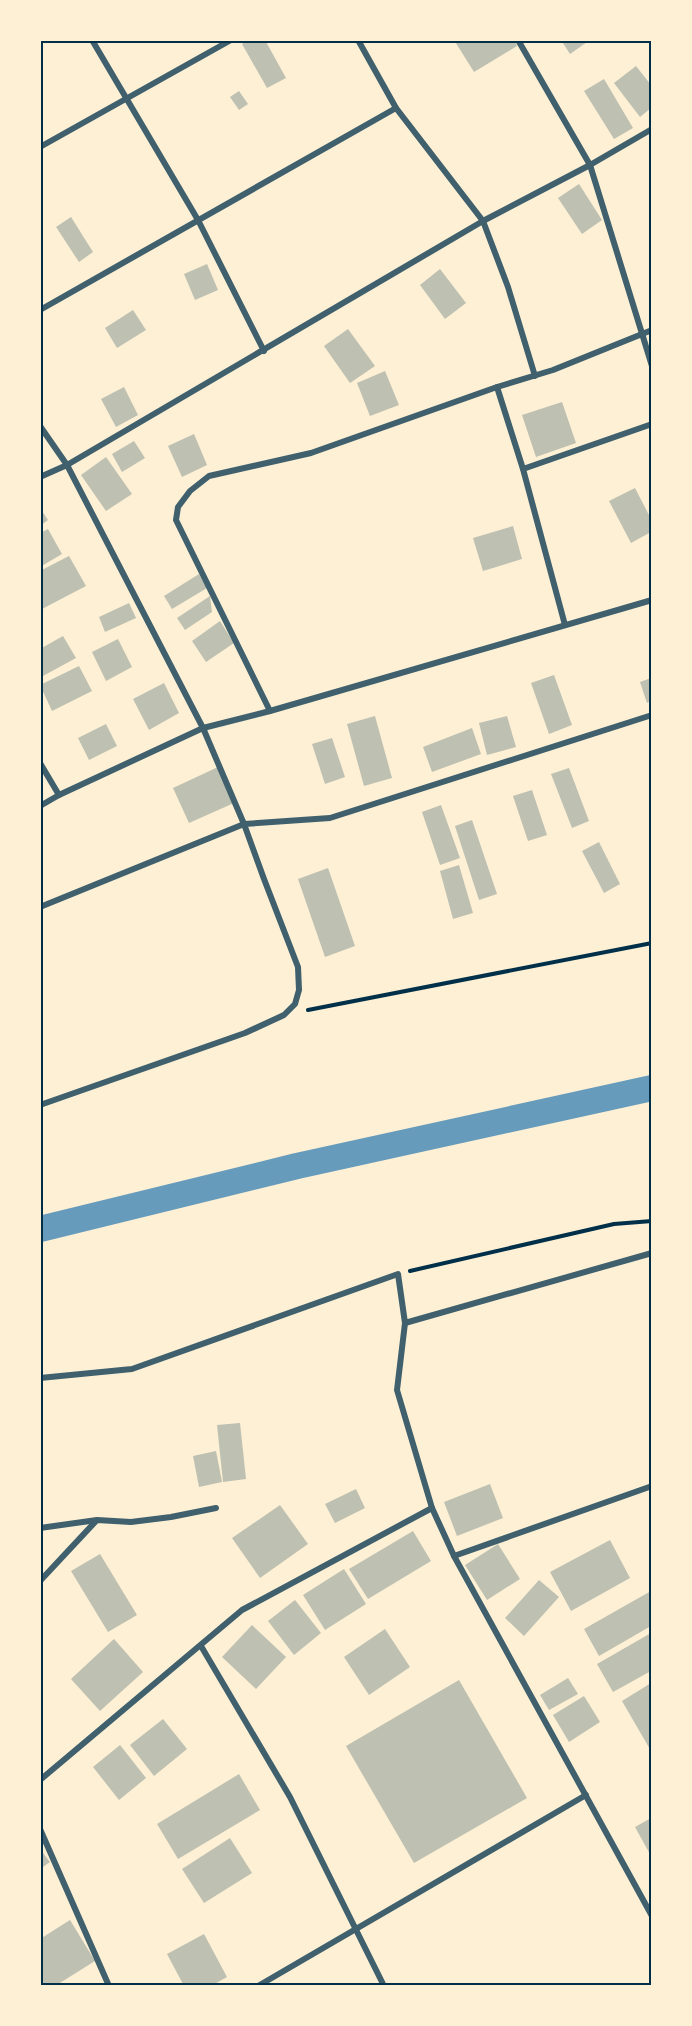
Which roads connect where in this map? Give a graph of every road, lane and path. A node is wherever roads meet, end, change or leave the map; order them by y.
1 (92, 40) edge
2 (231, 40) edge
3 (358, 40) edge
4 (518, 40) edge
5 (126, 100) junction
6 (396, 108) junction
7 (651, 129) edge
8 (40, 147) edge
9 (590, 165) junction
10 (198, 220) junction
11 (483, 221) junction
12 (40, 310) edge
13 (651, 330) edge
14 (641, 334) junction
15 (264, 351) junction
16 (651, 366) edge
17 (535, 376) junction
18 (497, 387) junction
19 (651, 424) edge
20 (40, 426) edge
21 (67, 465) junction
22 (523, 469) junction
23 (40, 477) edge
24 (651, 600) edge
25 (565, 625) junction
26 (270, 711) junction
27 (651, 715) edge
28 (203, 728) junction
29 (40, 763) edge
30 (59, 795) junction
31 (40, 806) edge
32 (244, 824) junction
33 (40, 907) edge
34 (651, 943) edge
35 (284, 1015) junction
36 (40, 1105) edge
37 (651, 1221) edge
38 (651, 1252) edge
39 (398, 1274) junction
40 (405, 1323) junction
41 (40, 1378) edge
42 (651, 1486) edge
43 (216, 1508) dead end
44 (432, 1508) junction
45 (97, 1520) junction
46 (40, 1528) edge
47 (454, 1556) junction
48 (40, 1581) edge
49 (201, 1646) junction
50 (40, 1780) edge
51 (586, 1795) junction
52 (40, 1829) edge
53 (651, 1916) edge
54 (357, 1928) junction
55 (110, 1986) edge
56 (258, 1986) edge
57 (384, 1986) edge

1 - 5 street
2 - 5 street
3 - 6 street
4 - 9 street
5 - 8 street
5 - 10 street
6 - 10 street
6 - 11 street
7 - 9 street
9 - 11 street
9 - 14 street
10 - 12 street
10 - 15 street
11 - 15 street
11 - 17 street
13 - 14 street
14 - 16 street
14 - 17 street
15 - 21 street
17 - 18 street
18 - 22 street
18 - 26 street
19 - 22 street
20 - 21 street
21 - 23 street
21 - 28 street
22 - 25 street
24 - 25 street
25 - 26 street
26 - 28 street
27 - 32 street
28 - 30 street
28 - 32 street
29 - 30 street
30 - 31 street
32 - 33 street
32 - 35 street
34 - 35 path
35 - 36 street
37 - 39 path
38 - 40 street
39 - 40 street
39 - 41 street
40 - 44 street
42 - 47 street
43 - 45 street
44 - 47 street
44 - 49 street
45 - 46 street
45 - 48 street
47 - 51 street
49 - 50 street
49 - 54 street
51 - 53 street
51 - 54 street
52 - 55 street
54 - 56 street
54 - 57 street

